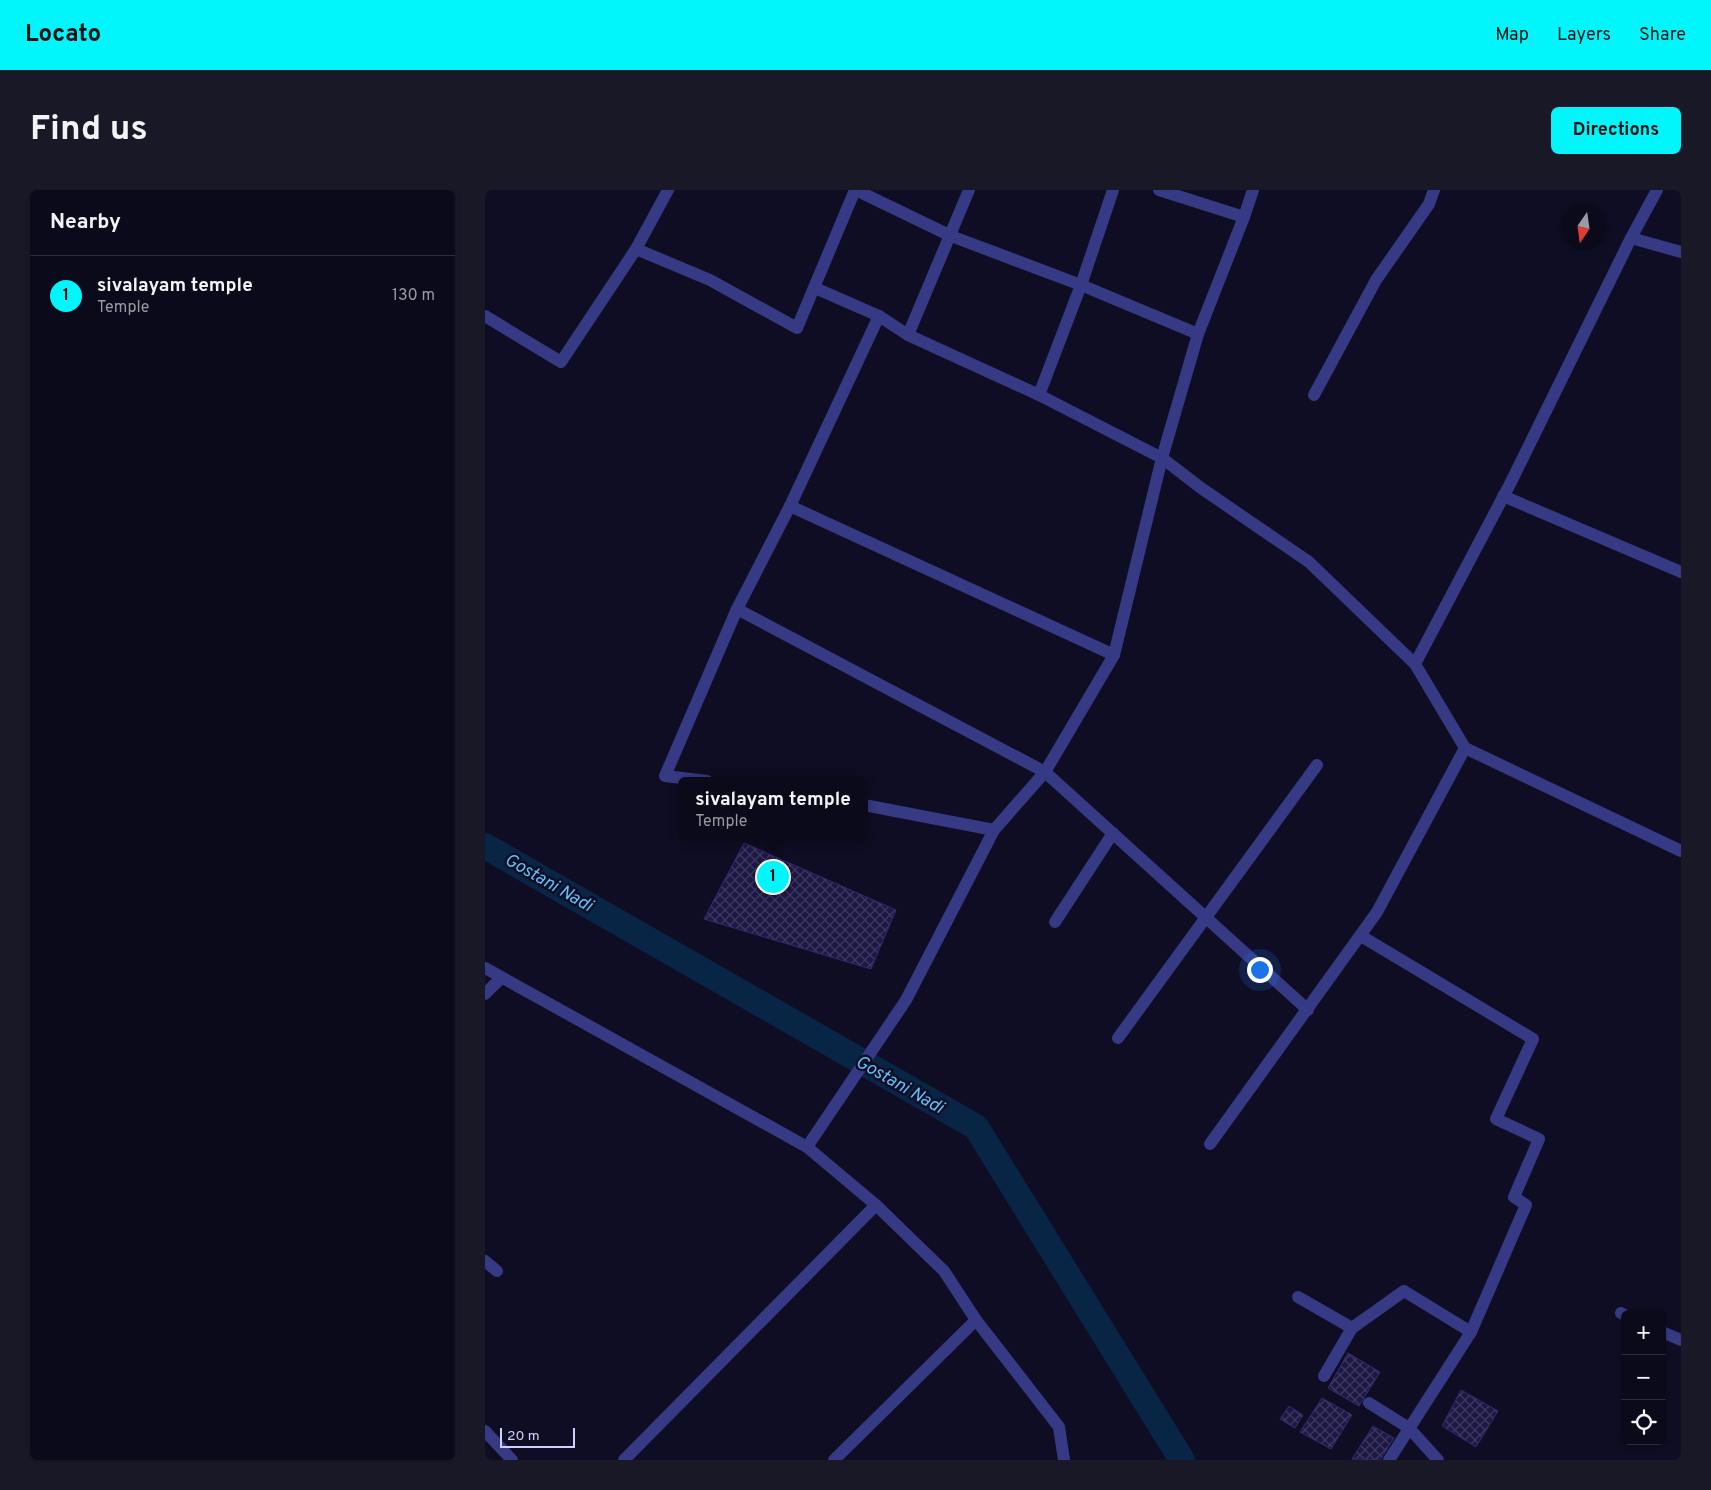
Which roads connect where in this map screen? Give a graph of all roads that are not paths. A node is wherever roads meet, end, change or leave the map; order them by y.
1 (668, 190) edge
2 (856, 190) edge
3 (969, 190) edge
4 (1113, 190) edge
5 (1159, 190) edge
6 (1253, 190) edge
7 (1433, 190) edge
8 (1657, 190) edge
9 (1244, 218) junction
10 (951, 236) junction
11 (1631, 238) junction
12 (636, 249) junction
13 (1681, 252) edge
14 (1081, 285) junction
15 (815, 288) junction
16 (485, 316) edge
17 (879, 316) junction
18 (1198, 334) junction
19 (908, 335) junction
20 (1039, 395) junction
21 (1314, 395) dead end
22 (1162, 458) junction
23 (1503, 496) junction
24 (790, 506) junction
25 (1681, 572) edge
26 (737, 608) junction
27 (1114, 655) junction
28 (1415, 664) junction
29 (1465, 748) junction
30 (1317, 766) dead end
31 (1045, 772) junction
32 (678, 778) edge
33 (868, 806) edge
34 (994, 830) junction
35 (1113, 833) junction
36 (1681, 851) edge
37 (1206, 918) junction
38 (1055, 922) dead end
39 (1361, 936) junction
40 (485, 968) edge
41 (501, 978) junction
42 (485, 994) edge
43 (1308, 1010) junction
44 (1118, 1038) dead end
45 (1210, 1144) dead end
46 (807, 1147) junction
47 (876, 1205) junction
48 (485, 1261) edge
49 (497, 1271) dead end
50 (1298, 1297) dead end
51 (976, 1320) junction
52 (1352, 1328) junction
53 (1471, 1332) junction
54 (1666, 1334) edge
55 (1681, 1340) edge
56 (1325, 1376) dead end
57 (1369, 1403) dead end
58 (1409, 1428) junction
59 (485, 1431) edge
60 (512, 1460) edge
61 (624, 1460) edge
62 (834, 1460) edge
63 (1064, 1460) edge
64 (1389, 1460) edge
65 (1438, 1460) edge

1 - 12 street
2 - 10 street
2 - 15 street
3 - 10 street
4 - 14 street
5 - 9 street
6 - 9 street
7 - 21 street
8 - 11 street
9 - 18 street
10 - 14 street
10 - 19 street
11 - 13 street
11 - 23 street
12 - 15 street
12 - 16 street
14 - 18 street
14 - 20 street
15 - 17 street
17 - 19 street
17 - 24 street
18 - 22 street
19 - 20 street
20 - 22 street
22 - 27 street
22 - 28 street
23 - 25 street
23 - 28 street
24 - 26 street
24 - 27 street
26 - 31 street
26 - 32 street
27 - 31 street
28 - 29 street
29 - 36 street
29 - 39 street
30 - 37 street
31 - 34 street
31 - 35 street
33 - 34 street
34 - 46 street
35 - 37 street
35 - 38 street
37 - 43 street
37 - 44 street
39 - 43 street
39 - 53 street
40 - 41 street
41 - 42 street
41 - 46 street
43 - 45 street
46 - 47 street
47 - 51 street
47 - 61 street
48 - 49 street
50 - 52 street
51 - 62 street
51 - 63 street
52 - 53 street
52 - 56 street
53 - 58 street
54 - 55 street
57 - 58 street
58 - 64 street
58 - 65 street
59 - 60 street

